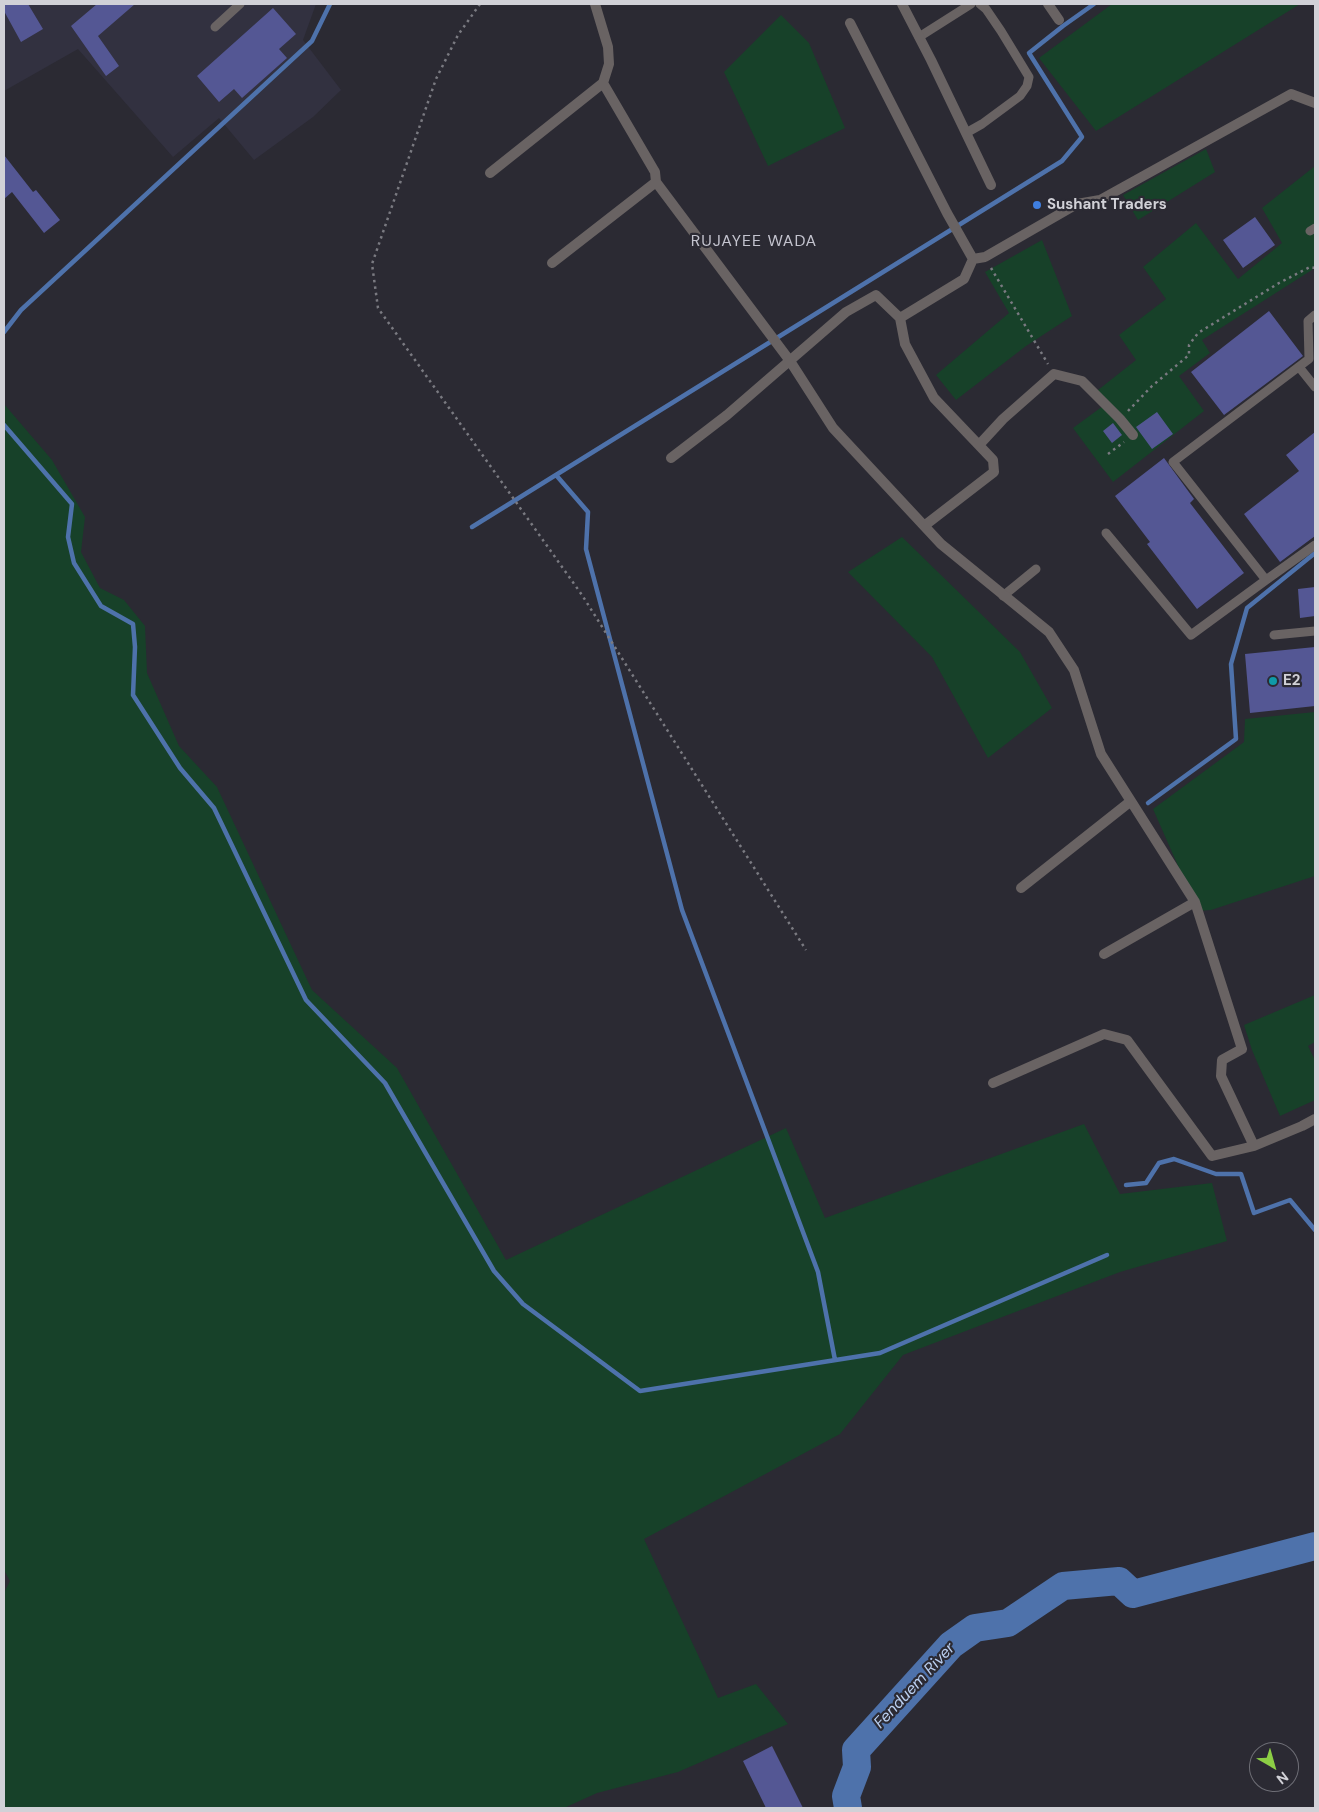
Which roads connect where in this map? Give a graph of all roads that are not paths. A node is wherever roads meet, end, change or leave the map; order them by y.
1 (240, 4) edge
2 (595, 4) edge
3 (902, 4) edge
4 (971, 4) edge
5 (980, 4) edge
6 (1048, 4) edge
7 (1059, 20) dead end
8 (850, 23) dead end
9 (215, 28) dead end
10 (919, 37) junction
11 (603, 83) junction
12 (1315, 103) edge
13 (966, 132) junction
14 (490, 173) dead end
15 (656, 182) junction
16 (991, 186) dead end
17 (973, 259) junction
18 (552, 263) dead end
19 (1315, 316) edge
20 (900, 318) junction
21 (790, 361) junction
22 (1299, 367) junction
23 (1315, 387) edge
24 (1133, 435) road end
25 (978, 444) junction
26 (670, 458) dead end
27 (924, 526) junction
28 (1106, 533) dead end
29 (1315, 544) edge
30 (1036, 569) dead end
31 (1266, 580) junction
32 (1003, 596) junction
33 (1315, 631) edge
34 (1274, 635) dead end
35 (1131, 801) junction
36 (1021, 888) dead end
37 (1195, 902) junction
38 (1104, 954) dead end
39 (993, 1084) dead end
40 (1315, 1119) edge
41 (1254, 1146) junction

1 - 9 lane
2 - 11 street
3 - 10 street
4 - 10 lane
5 - 13 lane
6 - 7 street
8 - 17 street
10 - 13 street
11 - 14 street
11 - 15 street
12 - 17 street
13 - 16 street
15 - 18 street
15 - 21 street
17 - 20 street
19 - 22 lane
20 - 21 street
20 - 25 street
21 - 26 street
21 - 27 street
22 - 23 lane
22 - 31 lane
24 - 25 street
25 - 27 street
27 - 32 street
28 - 31 lane
29 - 31 lane
30 - 32 lane
32 - 35 street
33 - 34 lane
35 - 36 street
35 - 37 street
37 - 38 street
37 - 41 street
39 - 41 street
40 - 41 street

